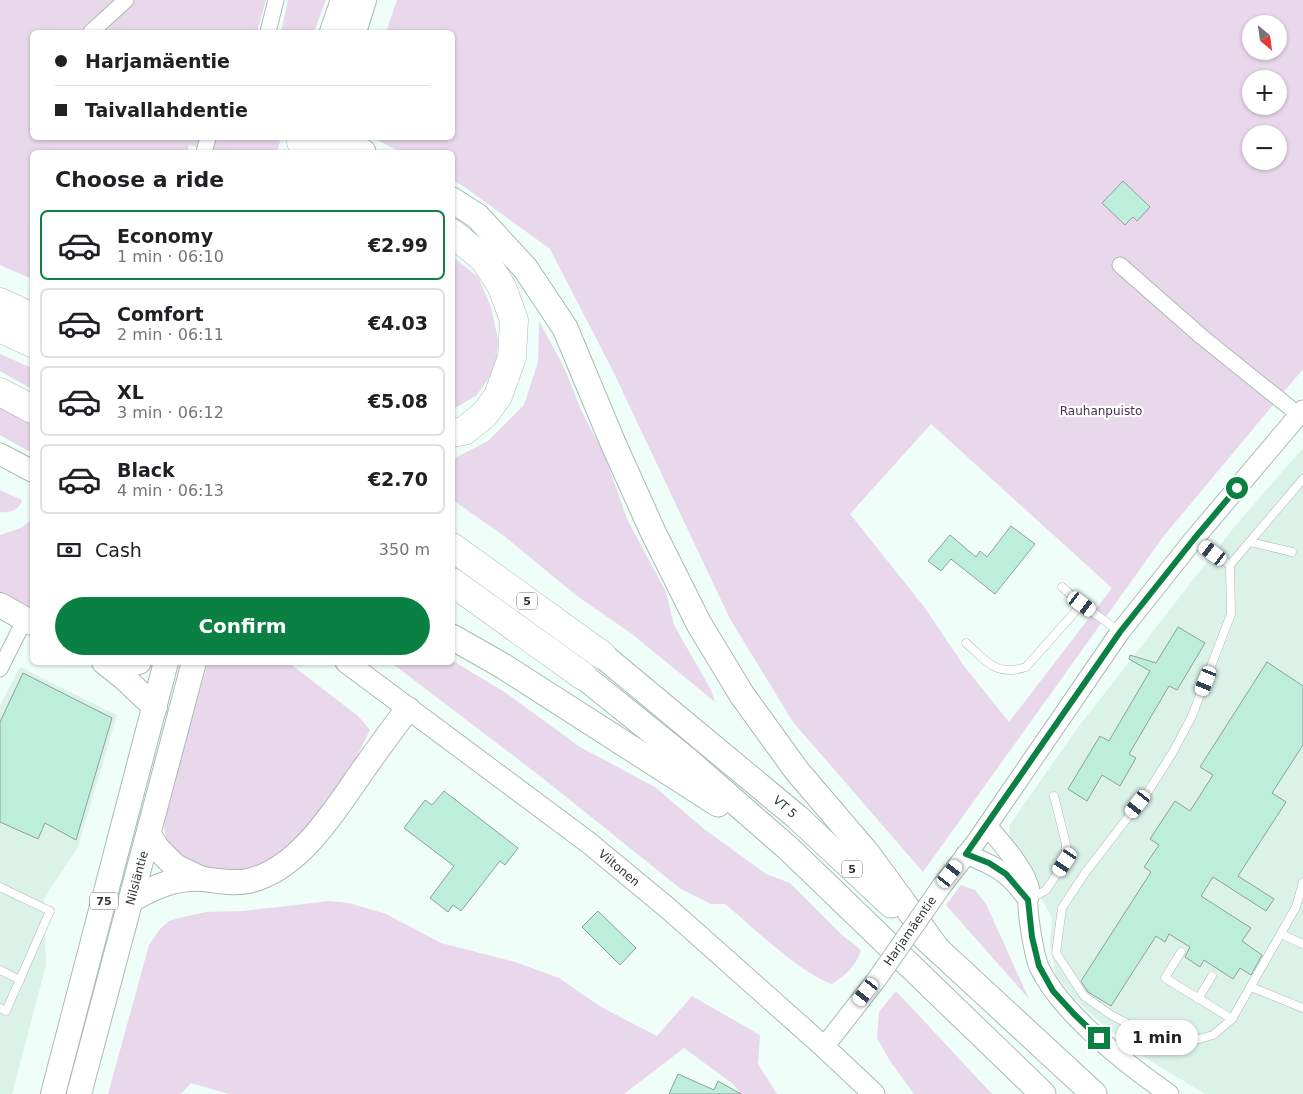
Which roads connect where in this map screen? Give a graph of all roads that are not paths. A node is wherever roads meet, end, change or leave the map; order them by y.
1 (126, 0) edge
2 (276, 0) edge
3 (343, 0) edge
4 (364, 0) edge
5 (93, 30) edge
6 (268, 30) edge
7 (333, 30) edge
8 (355, 30) edge
9 (313, 144) edge
10 (350, 150) edge
11 (455, 202) edge
12 (455, 235) edge
13 (1120, 265) dead end
14 (0, 302) edge
15 (30, 316) edge
16 (0, 328) edge
17 (30, 342) edge
18 (0, 392) edge
19 (30, 409) edge
20 (1301, 412) edge
21 (455, 433) edge
22 (0, 454) edge
23 (30, 470) edge
24 (1303, 479) edge
25 (1194, 539) junction
26 (1250, 542) junction
27 (455, 549) edge
28 (1292, 552) dead end
29 (1230, 565) junction
30 (455, 584) edge
31 (1062, 587) dead end
32 (1082, 604) junction
33 (0, 605) edge
34 (29, 621) edge
35 (1120, 632) junction
36 (455, 639) edge
37 (966, 643) dead end
38 (602, 654) joint
39 (108, 665) edge
40 (165, 665) edge
41 (193, 665) edge
42 (350, 665) edge
43 (0, 669) edge
44 (583, 676) joint
45 (154, 707) junction
46 (408, 709) junction
47 (1054, 796) dead end
48 (987, 826) junction
49 (149, 835) junction
50 (790, 850) junction
51 (966, 854) junction
52 (202, 879) junction
53 (1303, 882) edge
54 (0, 887) edge
55 (131, 900) junction
56 (1028, 900) junction
57 (1300, 908) edge
58 (1281, 934) junction
59 (1303, 944) edge
60 (935, 946) junction
61 (1181, 952) dead end
62 (0, 970) edge
63 (1212, 976) dead end
64 (20, 980) junction
65 (1251, 987) junction
66 (1198, 999) junction
67 (0, 1008) edge
68 (1303, 1008) edge
69 (1232, 1020) junction
70 (824, 1047) junction
71 (53, 1094) edge
72 (79, 1094) edge
73 (874, 1094) edge
74 (1043, 1094) edge
75 (1094, 1094) edge
76 (1169, 1094) edge

1 - 5 street
2 - 6 street
3 - 7 main road
4 - 8 main road
9 - 10 highway
11 - 60 highway
12 - 21 highway
13 - 20 street
14 - 15 highway
16 - 17 highway
18 - 19 highway
20 - 25 street, Harjamäentie
22 - 23 main road
24 - 26 lane
25 - 29 lane
25 - 35 street, Harjamäentie
26 - 28 lane
26 - 29 lane
27 - 38 highway, VT 5 / 5
29 - 69 lane
30 - 44 highway, 5
31 - 32 lane
32 - 35 lane
32 - 37 lane
33 - 34 main road
34 - 43 street
35 - 48 street, Harjamäentie
36 - 50 highway
38 - 60 highway, VT 5 / 5
39 - 45 main road
40 - 45 main road, 75
41 - 49 main road, Nilsiäntie / 75
42 - 46 main road, Viitonen
44 - 50 highway, 5
45 - 71 main road, 75
46 - 52 main road
46 - 70 main road, Viitonen
47 - 56 lane
48 - 51 street, Harjamäentie
48 - 56 street
49 - 52 main road
49 - 55 main road, Nilsiäntie / 75
50 - 74 highway, 5
51 - 56 street
51 - 70 street, Harjamäentie, bridge
52 - 55 main road
53 - 57 lane
54 - 64 lane
55 - 72 main road, Nilsiäntie / 75
56 - 76 street
57 - 58 lane
58 - 59 lane
58 - 65 lane
60 - 75 highway, VT 5 / 5
61 - 66 lane
62 - 64 lane
63 - 66 lane
64 - 67 lane
65 - 68 lane
65 - 69 lane
66 - 69 lane
70 - 73 main road, Viitonen

